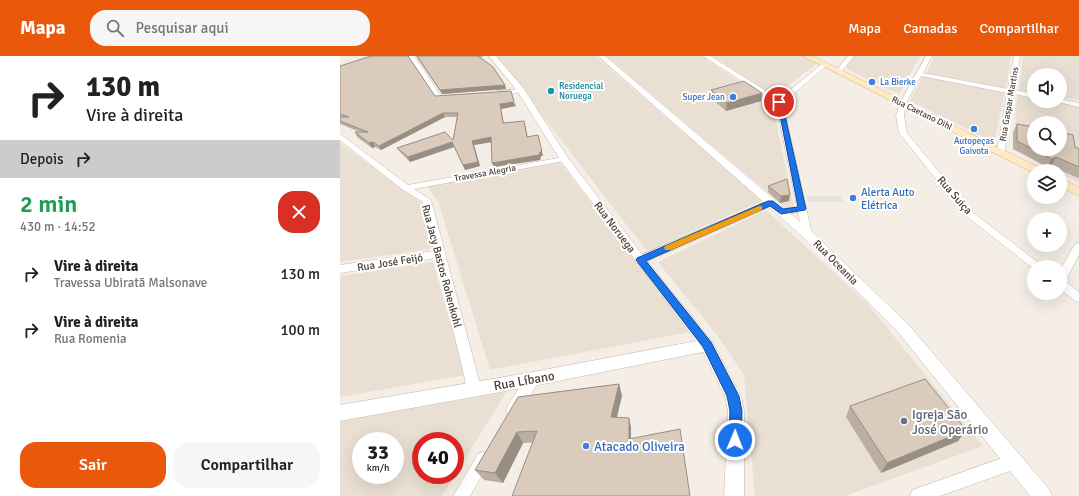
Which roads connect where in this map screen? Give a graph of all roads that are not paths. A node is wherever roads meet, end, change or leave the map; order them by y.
1 (421, 56) edge
2 (492, 56) edge
3 (601, 56) edge
4 (706, 56) edge
5 (806, 56) edge
6 (851, 56) edge
7 (929, 56) edge
8 (1017, 56) edge
9 (412, 57) edge
10 (824, 65) junction
11 (838, 72) junction
12 (920, 74) junction
13 (521, 91) junction
14 (1012, 92) junction
15 (489, 94) edge
16 (1027, 95) edge
17 (458, 97) edge
18 (779, 102) junction
19 (1067, 102) edge
20 (903, 103) junction
21 (1079, 104) edge
22 (340, 136) edge
23 (1001, 152) junction
24 (564, 159) junction
25 (1027, 165) edge
26 (1067, 186) edge
27 (406, 188) junction
28 (1079, 192) edge
29 (776, 207) junction
30 (802, 209) junction
31 (807, 234) junction
32 (1079, 246) edge
33 (440, 254) junction
34 (640, 260) junction
35 (1030, 260) edge
36 (1067, 267) edge
37 (340, 269) edge
38 (1067, 289) edge
39 (1079, 298) edge
40 (707, 345) junction
41 (532, 378) junction
42 (474, 388) junction
43 (340, 413) edge
44 (505, 424) edge
45 (489, 450) edge
46 (1013, 462) junction
47 (461, 496) edge
48 (734, 496) edge
49 (918, 496) edge
50 (1042, 496) edge

1 - 9 street
2 - 13 street, Rua Noruega
3 - 29 street, Rua Oceania
4 - 18 street
5 - 10 main road, Rua Caetano Dihl
6 - 11 street
7 - 12 street
8 - 14 street, Rua Gaspar Martins
9 - 17 street
10 - 11 main road, Rua Caetano Dihl
10 - 18 street
11 - 20 main road, Rua Caetano Dihl
12 - 14 street
12 - 20 street
13 - 15 street
13 - 24 street, Rua Noruega
14 - 16 street
14 - 23 street, Rua Gaspar Martins
18 - 30 street
19 - 21 street
20 - 23 main road, Rua Caetano Dihl
20 - 35 street, Rua Suiça
22 - 27 street, Rua Jacy Bastos Rohenkohl
23 - 25 main road, Rua Caetano Dihl
24 - 27 street, Travessa Alegria
24 - 34 street, Rua Noruega
26 - 28 main road
27 - 33 street, Rua Jacy Bastos Rohenkohl
29 - 30 street
29 - 31 street, Rua Oceania
29 - 34 street
30 - 31 street
31 - 46 street, Rua Oceania
32 - 36 street
33 - 37 street, Rua José Feijó
33 - 42 street, Rua Jacy Bastos Rohenkohl
34 - 40 street, Rua Noruega
38 - 39 street
40 - 41 street, Rua Líbano
40 - 48 street, Rua Noruega
41 - 42 street, Rua Líbano
41 - 44 street
42 - 43 street, Rua Líbano
45 - 47 street
46 - 49 street
46 - 50 street, Rua Oceania

